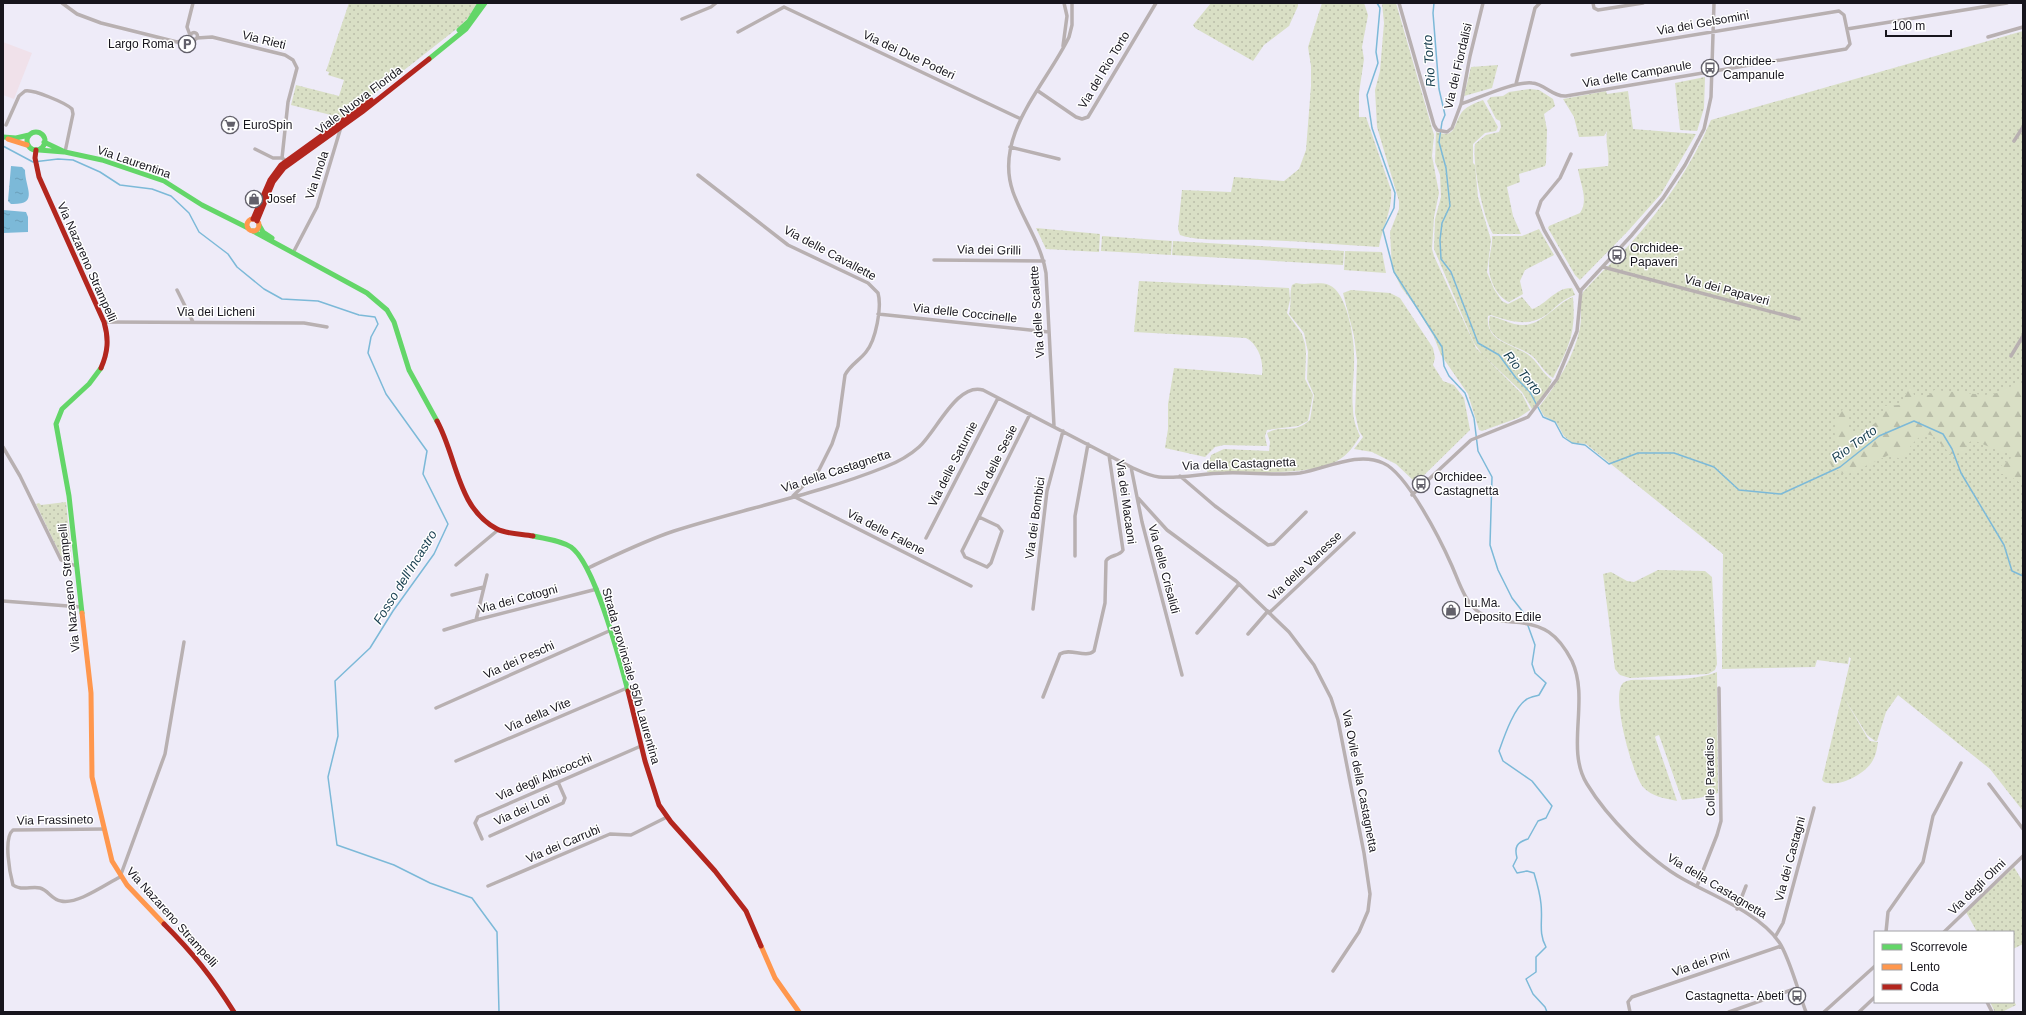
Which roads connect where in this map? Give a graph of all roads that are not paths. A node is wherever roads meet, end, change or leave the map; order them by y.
1 (62, 3) edge
2 (193, 3) edge
3 (480, 3) edge
4 (485, 3) edge
5 (716, 3) edge
6 (1064, 3) edge
7 (1072, 3) edge
8 (1156, 3) edge
9 (1399, 3) edge
10 (1483, 3) edge
11 (1540, 3) edge
12 (1593, 3) edge
13 (1643, 3) edge
14 (1714, 3) edge
15 (2007, 3) edge
16 (1990, 4) edge
17 (682, 19) dead end
18 (2023, 27) edge
19 (1847, 29) junction
20 (1714, 31) junction
21 (738, 32) dead end
22 (191, 37) junction
23 (1988, 37) dead end
24 (1063, 49) junction
25 (1572, 55) dead end
26 (1712, 71) junction
27 (1516, 84) junction
28 (1038, 91) junction
29 (1461, 104) junction
30 (1021, 119) junction
31 (6, 125) dead end
32 (341, 125) junction
33 (2023, 127) edge
34 (30, 135) junction
35 (4, 137) edge
36 (2014, 141) dead end
37 (44, 142) junction
38 (27, 145) junction
39 (1010, 147) junction
40 (254, 149) dead end
41 (38, 150) junction
42 (65, 152) junction
43 (1571, 154) dead end
44 (284, 159) junction
45 (1059, 159) dead end
46 (698, 175) dead end
47 (235, 221) junction
48 (255, 221) junction
49 (250, 230) junction
50 (285, 248) junction
51 (293, 253) junction
52 (934, 260) dead end
53 (1044, 261) junction
54 (1603, 267) junction
55 (177, 290) dead end
56 (1580, 292) junction
57 (878, 314) junction
58 (1799, 319) dead end
59 (104, 322) junction
60 (193, 322) junction
61 (394, 322) joint
62 (327, 328) dead end
63 (1049, 332) junction
64 (2023, 336) edge
65 (2012, 356) dead end
66 (998, 398) junction
67 (1030, 414) junction
68 (1054, 426) junction
69 (1064, 431) junction
70 (1088, 444) junction
71 (3, 447) edge
72 (1108, 455) junction
73 (1131, 467) junction
74 (1180, 476) junction
75 (1412, 495) junction
76 (793, 496) junction
77 (1138, 498) junction
78 (1306, 512) dead end
79 (979, 517) junction
80 (498, 530) junction
81 (1354, 533) dead end
82 (926, 538) dead end
83 (1075, 556) dead end
84 (456, 565) dead end
85 (76, 566) junction
86 (588, 568) junction
87 (487, 575) dead end
88 (1239, 584) junction
89 (971, 586) dead end
90 (484, 587) junction
91 (596, 589) junction
92 (452, 595) dead end
93 (3, 601) edge
94 (81, 607) junction
95 (1033, 610) dead end
96 (1269, 612) junction
97 (476, 620) junction
98 (444, 630) dead end
99 (609, 631) junction
100 (1197, 633) dead end
101 (1248, 634) dead end
102 (184, 642) dead end
103 (1182, 675) dead end
104 (627, 688) junction
105 (1719, 688) dead end
106 (1043, 697) dead end
107 (436, 708) dead end
108 (641, 746) junction
109 (456, 761) dead end
110 (1961, 763) dead end
111 (558, 782) junction
112 (1989, 784) dead end
113 (1814, 808) dead end
114 (667, 817) junction
115 (104, 829) junction
116 (2023, 829) edge
117 (490, 836) dead end
118 (482, 839) dead end
119 (2023, 856) edge
120 (120, 877) junction
121 (488, 886) dead end
122 (1698, 886) junction
123 (1746, 886) dead end
124 (1737, 909) junction
125 (1886, 931) edge
126 (1945, 931) edge
127 (1776, 937) junction
128 (1781, 946) junction
129 (1874, 967) edge
130 (1333, 971) dead end
131 (1797, 988) junction
132 (1874, 998) edge
133 (1988, 1003) edge
134 (234, 1012) edge
135 (800, 1012) edge
136 (1630, 1012) edge
137 (1729, 1012) edge
138 (1806, 1012) edge
139 (1824, 1012) edge
140 (1859, 1012) edge
141 (1992, 1012) edge

1 - 22 street
2 - 22 street
3 - 32 street, Viale Nuova Florida
4 - 32 street, Viale Nuova Florida
5 - 17 street
6 - 24 street
7 - 24 street, Via delle Scalette
8 - 28 street, Via del Rio Torto
9 - 29 street, Via dei Fiordalisi
10 - 29 street, Via dei Fiordalisi
11 - 27 street
12 - 13 street
14 - 20 street
15 - 16 street
16 - 19 street
18 - 23 street
19 - 20 street, Via dei Gelsomini
19 - 26 street, Via delle Campanule
20 - 25 street, Via dei Gelsomini
20 - 26 street
21 - 30 street, Via dei Due Poderi
22 - 44 street, Via Rieti
24 - 28 street, Via delle Scalette
26 - 27 street, Via delle Campanule
26 - 54 street
27 - 29 street, Via delle Campanule
28 - 30 street, Via delle Scalette
30 - 39 street, Via delle Scalette
31 - 42 street
32 - 44 street, Viale Nuova Florida
32 - 48 street, Viale Nuova Florida
32 - 51 street, Via Imola
33 - 36 street
34 - 35 street
34 - 37 street
34 - 38 street
35 - 38 street
37 - 41 street
37 - 42 street, Via Laurentina
38 - 41 street
39 - 45 street
39 - 53 street, Via delle Scalette
40 - 44 street
41 - 42 street, Via Laurentina
41 - 59 street, Via Nazareno Strampelli
42 - 47 street, Via Laurentina
43 - 56 street
44 - 48 street, Viale Nuova Florida
46 - 57 street, Via delle Cavallette
47 - 48 street
47 - 49 street, Via Laurentina
48 - 49 street
48 - 49 street
48 - 50 street, Via Laurentina
49 - 50 street, Via Laurentina
50 - 51 street, Via Laurentina
51 - 61 street, Via Laurentina
52 - 53 street, Via dei Grilli
53 - 63 street, Via delle Scalette
54 - 56 street
54 - 58 street, Via dei Papaveri
55 - 60 street
56 - 75 street
57 - 63 street, Via delle Coccinelle
57 - 76 street, Via delle Cavallette
59 - 60 street, Via dei Licheni
59 - 85 street, Via Nazareno Strampelli
60 - 62 street, Via dei Licheni
61 - 80 street, Strada provinciale 95/b Laurentina
63 - 68 street, Via delle Scalette
64 - 65 street
66 - 67 street, Via della Castagnetta
66 - 76 street, Via della Castagnetta
66 - 82 street, Via delle Saturnie
67 - 68 street, Via della Castagnetta
67 - 79 street, Via delle Sesie
68 - 69 street, Via della Castagnetta
69 - 70 street, Via della Castagnetta
69 - 95 street, Via dei Bombici
70 - 72 street, Via della Castagnetta
70 - 83 street
71 - 85 street
72 - 73 street, Via della Castagnetta
72 - 106 street, Via dei Macaoni
73 - 74 street, Via della Castagnetta
73 - 77 street, Via delle Crisalidi
74 - 75 street, Via della Castagnetta
74 - 78 street
75 - 122 street, Via della Castagnetta
76 - 86 street, Via della Castagnetta
76 - 89 street, Via delle Falene
77 - 88 street, Via Ovile della Castagnetta
77 - 103 street, Via delle Crisalidi
79 - 79 street, Via delle Sesie
80 - 84 street
80 - 86 street, Strada provinciale 95/b Laurentina
81 - 96 street, Via delle Vanesse
85 - 94 street, Via Nazareno Strampelli
86 - 91 street, Strada provinciale 95/b Laurentina
87 - 90 street
88 - 96 street, Via Ovile della Castagnetta
88 - 100 street
90 - 92 street
90 - 97 street
91 - 97 street, Via dei Cotogni
91 - 99 street, Strada provinciale 95/b Laurentina
93 - 94 street
94 - 115 street, Via Nazareno Strampelli
96 - 101 street, Via delle Vanesse
96 - 130 street, Via Ovile della Castagnetta
97 - 98 street, Via dei Cotogni
99 - 104 street, Strada provinciale 95/b Laurentina
99 - 107 street, Via dei Peschi
102 - 120 street
104 - 108 street, Strada provinciale 95/b Laurentina
104 - 109 street, Via della Vite
105 - 122 street, Colle Paradiso
108 - 111 street, Via degli Albicocchi
108 - 114 street, Strada provinciale 95/b Laurentina
110 - 125 street
111 - 117 street, Via dei Loti
111 - 118 street, Via degli Albicocchi
112 - 116 street
113 - 127 street, Via dei Castagni
114 - 121 street, Via dei Carrubi
114 - 135 street, Strada provinciale 95/b Laurentina
115 - 120 street, Via Nazareno Strampelli
115 - 120 street, Via Frassineto
119 - 126 street, Via degli Olmi
120 - 134 street, Via Nazareno Strampelli
122 - 124 street, Via della Castagnetta
123 - 124 street
124 - 127 street, Via della Castagnetta
127 - 128 street, Via della Castagnetta
128 - 131 street, Via della Castagnetta
128 - 136 street, Via dei Pini
129 - 139 street
131 - 137 street
131 - 138 street, Via della Castagnetta
132 - 140 street
133 - 141 street

